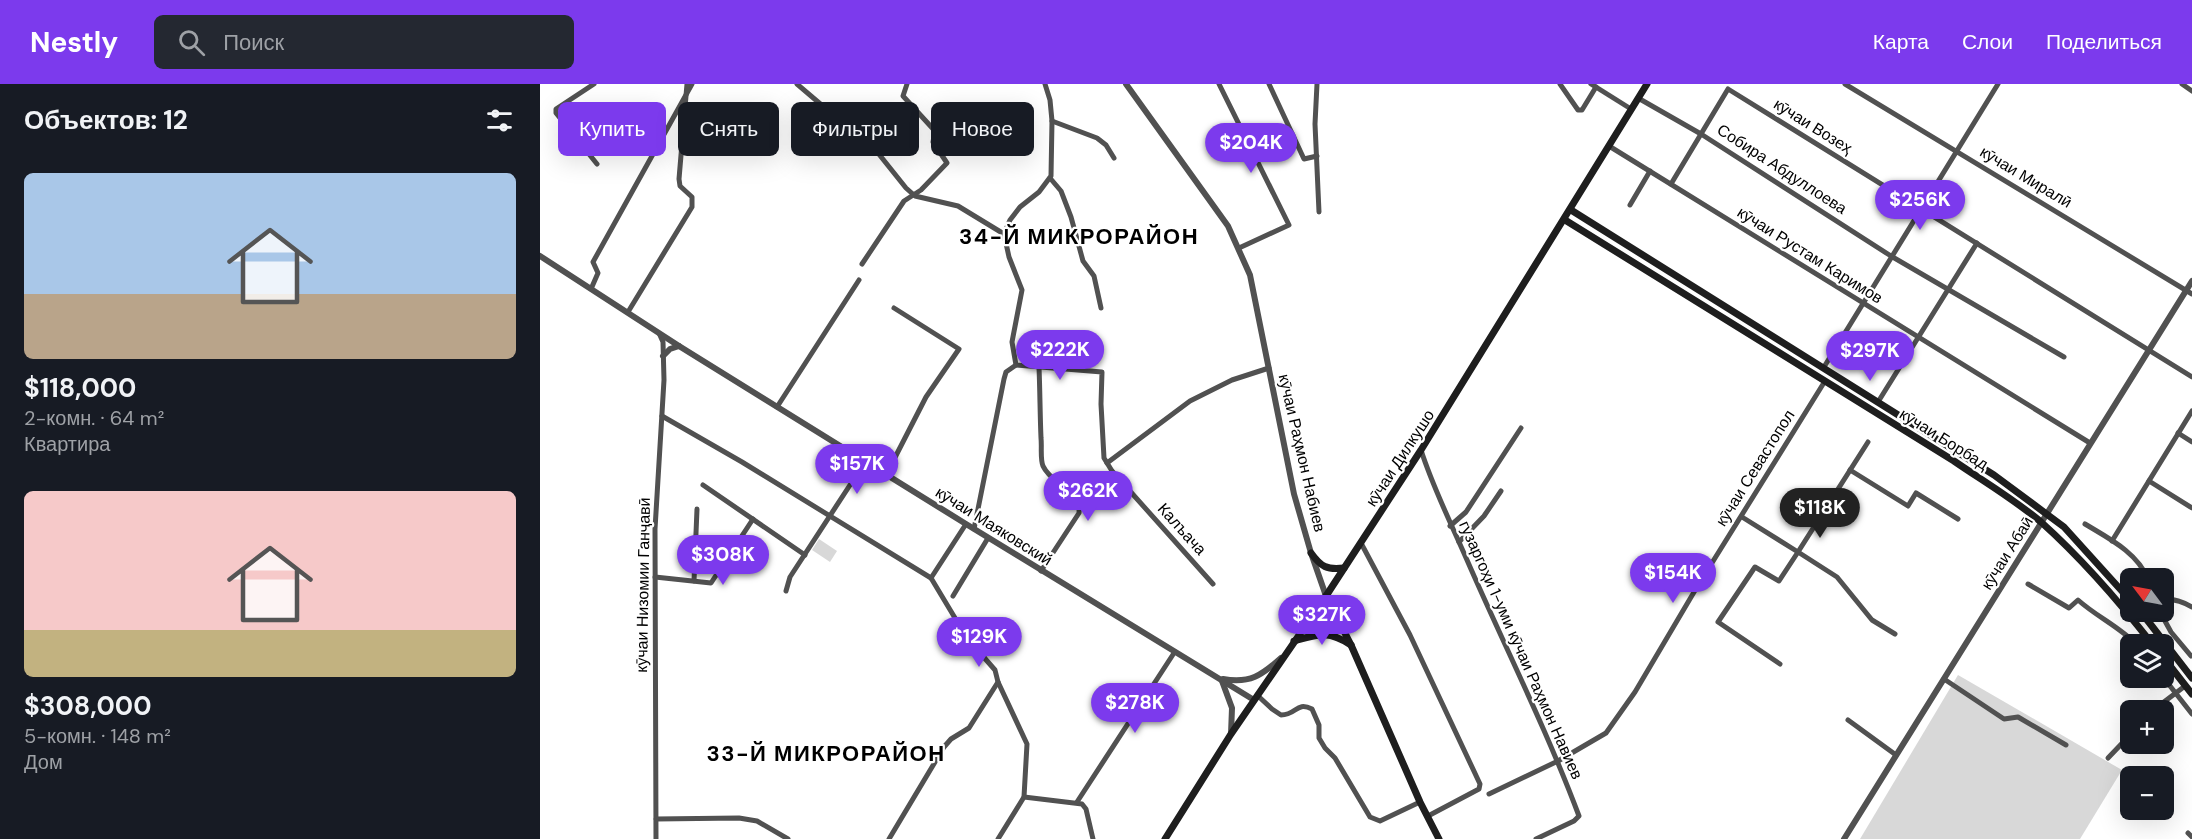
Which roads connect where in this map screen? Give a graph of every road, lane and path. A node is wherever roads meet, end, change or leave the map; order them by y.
1 (594, 84) edge
2 (687, 84) edge
3 (692, 84) edge
4 (797, 84) edge
5 (906, 84) edge
6 (1045, 84) edge
7 (1126, 84) edge
8 (1219, 84) edge
9 (1269, 84) edge
10 (1317, 84) edge
11 (1560, 84) edge
12 (1647, 84) edge
13 (1845, 84) edge
14 (1998, 84) edge
15 (2182, 84) edge
16 (1594, 86) edge
17 (2192, 91) edge
18 (687, 93) junction
19 (1638, 98) junction
20 (1631, 109) junction
21 (1052, 121) junction
22 (1701, 134) junction
23 (1609, 146) junction
24 (1957, 151) junction
25 (1317, 156) junction
26 (1114, 158) dead end
27 (597, 164) dead end
28 (1650, 171) junction
29 (1050, 178) junction
30 (1671, 184) junction
31 (915, 196) junction
32 (1630, 205) dead end
33 (1920, 208) junction
34 (1571, 210) junction
35 (1319, 212) dead end
36 (1565, 220) junction
37 (1004, 234) junction
38 (1977, 243) junction
39 (1239, 248) junction
40 (540, 256) edge
41 (1891, 256) junction
42 (862, 264) dead end
43 (859, 280) dead end
44 (2192, 281) edge
45 (591, 289) junction
46 (1948, 289) junction
47 (2189, 292) edge
48 (1862, 304) junction
49 (894, 308) dead end
50 (1101, 308) dead end
51 (628, 312) junction
52 (659, 333) junction
53 (1917, 338) junction
54 (679, 346) junction
55 (2150, 350) junction
56 (663, 356) junction
57 (2064, 357) dead end
58 (1016, 365) junction
59 (1039, 367) junction
60 (1824, 367) junction
61 (1269, 368) junction
62 (2192, 377) edge
63 (1824, 381) junction
64 (1878, 402) junction
65 (777, 407) junction
66 (2192, 411) edge
67 (662, 416) junction
68 (1521, 428) dead end
69 (2178, 433) junction
70 (1868, 442) dead end
71 (2192, 442) edge
72 (2090, 443) junction
73 (1421, 450) junction
74 (865, 462) junction
75 (1107, 463) junction
76 (1850, 470) junction
77 (886, 475) junction
78 (2149, 481) junction
79 (703, 485) dead end
80 (1501, 491) dead end
81 (2192, 508) edge
82 (698, 509) dead end
83 (2048, 513) junction
84 (830, 516) junction
85 (1742, 517) junction
86 (753, 519) junction
87 (1958, 519) dead end
88 (2042, 523) junction
89 (966, 524) junction
90 (2085, 524) dead end
91 (1450, 526) junction
92 (974, 529) junction
93 (988, 538) junction
94 (2112, 541) junction
95 (1459, 542) junction
96 (1361, 543) junction
97 (1798, 552) junction
98 (1311, 553) junction
99 (804, 555) junction
100 (1344, 568) junction
101 (2143, 568) edge
102 (1041, 571) junction
103 (655, 577) junction
104 (931, 578) junction
105 (694, 581) junction
106 (1213, 584) dead end
107 (2028, 584) dead end
108 (2120, 589) edge
109 (786, 591) dead end
110 (953, 596) dead end
111 (1326, 596) junction
112 (2174, 600) edge
113 (2192, 607) edge
114 (2149, 622) edge
115 (2166, 622) edge
116 (1895, 634) dead end
117 (2125, 634) edge
118 (2144, 634) edge
119 (1294, 641) junction
120 (1352, 645) junction
121 (1174, 653) junction
122 (1284, 656) junction
123 (2191, 657) edge
124 (1780, 664) dead end
125 (2174, 672) edge
126 (2192, 678) edge
127 (1219, 679) junction
128 (1944, 679) junction
129 (998, 682) junction
130 (2185, 686) junction
131 (2172, 688) edge
132 (2176, 693) junction
133 (2192, 694) edge
134 (1256, 698) junction
135 (2167, 700) edge
136 (2192, 714) edge
137 (1848, 720) dead end
138 (1231, 734) junction
139 (2066, 745) dead end
140 (2120, 745) edge
141 (1896, 755) junction
142 (2108, 758) dead end
143 (1558, 761) junction
144 (1490, 794) dead end
145 (1024, 797) junction
146 (1077, 802) junction
147 (1420, 802) junction
148 (1428, 816) junction
149 (656, 819) junction
150 (656, 839) edge
151 (788, 839) edge
152 (889, 839) edge
153 (998, 839) edge
154 (1093, 839) edge
155 (1165, 839) edge
156 (1439, 839) edge
157 (1536, 839) edge
158 (1844, 839) edge

1 - 27 street
2 - 18 street
3 - 18 street
4 - 31 street
5 - 31 street
6 - 21 street
7 - 39 street, кӯчаи Раҳмон Набиев
8 - 39 street
9 - 25 street
10 - 25 street
11 - 16 street
12 - 19 main road, кӯчаи Дилкушо
13 - 24 street, кӯчаи Миралӣ
14 - 24 street
15 - 17 street
16 - 20 street
18 - 45 street
18 - 51 street
19 - 20 main road, кӯчаи Дилкушо
19 - 22 street, Собира Абдуллоева
20 - 23 main road, кӯчаи Дилкушо
21 - 26 street
21 - 29 street
22 - 30 street, кӯчаи Возеҳ
22 - 33 street, кӯчаи Возеҳ
22 - 41 street, Собира Абдуллоева
23 - 28 street, кӯчаи Рустам Каримов
23 - 34 main road, кӯчаи Дилкушо
24 - 33 street
24 - 47 street, кӯчаи Миралӣ
25 - 35 street
28 - 30 street, кӯчаи Рустам Каримов
28 - 32 street
29 - 37 street
29 - 50 street
30 - 48 street, кӯчаи Рустам Каримов
31 - 37 street
31 - 42 street
33 - 38 street, кӯчаи Возеҳ
33 - 41 street
34 - 36 main road, кӯчаи Дилкушо
34 - 60 main road, кӯчаи Борбад
36 - 63 main road, кӯчаи Борбад
36 - 73 main road, кӯчаи Дилкушо
37 - 58 street
38 - 46 street
38 - 55 street, кӯчаи Возеҳ
39 - 61 street, кӯчаи Раҳмон Набиев
40 - 45 street, кӯчаи Маяковский
41 - 46 street, Собира Абдуллоева
41 - 48 street
43 - 65 street
44 - 47 street, кӯчаи Абаӣ
45 - 51 street, кӯчаи Маяковский
46 - 53 street
46 - 57 street, Собира Абдуллоева
47 - 55 street, кӯчаи Абаӣ
48 - 53 street, кӯчаи Рустам Каримов
48 - 60 street
49 - 77 street
51 - 52 street, кӯчаи Маяковский
52 - 54 street, кӯчаи Маяковский
52 - 56 street, кӯчаи Низомии Ганҷавӣ
53 - 64 street
53 - 72 street, кӯчаи Рустам Каримов
54 - 56 street
54 - 65 street, кӯчаи Маяковский
55 - 62 street, кӯчаи Возеҳ
55 - 72 street, кӯчаи Абаӣ
56 - 67 street, кӯчаи Низомии Ганҷавӣ
58 - 59 street, Калъача
58 - 92 street
59 - 75 street, Калъача
59 - 102 street
60 - 64 main road, кӯчаи Борбад
61 - 75 street
61 - 98 street, кӯчаи Раҳмон Набиев
63 - 85 street, кӯчаи Севастопол
63 - 88 main road, кӯчаи Борбад
64 - 83 main road, кӯчаи Борбад
65 - 74 street, кӯчаи Маяковский
66 - 69 street
67 - 84 street
67 - 103 street, кӯчаи Низомии Ганҷавӣ
68 - 91 street
69 - 71 street
69 - 78 street
70 - 76 street
72 - 83 street, кӯчаи Абаӣ
73 - 91 street, гузаргоҳи 1-уми кӯчаи Раҳмон Навиев
73 - 96 main road, кӯчаи Дилкушо
74 - 77 street, кӯчаи Маяковский
74 - 84 street
75 - 106 street, Калъача
76 - 87 street
76 - 97 street
77 - 89 street, кӯчаи Маяковский
78 - 81 street
78 - 94 street
79 - 86 street
80 - 95 street
82 - 105 street
83 - 88 street, кӯчаи Абаӣ
83 - 108 main road, кӯчаи Борбад
84 - 99 street
84 - 104 street
85 - 97 street
85 - 143 street, кӯчаи Севастопол
86 - 99 street
86 - 105 street
88 - 118 main road, кӯчаи Борбад
88 - 128 street, кӯчаи Абаӣ
89 - 92 street, кӯчаи Маяковский
89 - 104 street
90 - 94 street
91 - 95 street, гузаргоҳи 1-уми кӯчаи Раҳмон Навиев
92 - 93 street, кӯчаи Маяковский
93 - 102 street, кӯчаи Маяковский
93 - 110 street
94 - 101 street
95 - 143 street, гузаргоҳи 1-уми кӯчаи Раҳмон Навиев
96 - 100 main road, кӯчаи Дилкушо
96 - 148 street
97 - 116 street
97 - 124 street
98 - 100 main road
98 - 111 street, кӯчаи Раҳмон Набиев
99 - 109 street
100 - 111 main road, кӯчаи Дилкушо
102 - 121 street, кӯчаи Маяковский
103 - 105 street
103 - 149 street, кӯчаи Низомии Ганҷавӣ
104 - 129 street
107 - 117 street
111 - 119 main road, кӯчаи Дилкушо
111 - 120 main road, кӯчаи Раҳмон Набиев
112 - 113 street
114 - 126 main road
115 - 123 street
119 - 120 main road
119 - 122 main road, кӯчаи Дилкушо
120 - 147 main road, кӯчаи Раҳмон Набиев
121 - 127 street, кӯчаи Маяковский
121 - 146 street
122 - 127 street
122 - 134 main road, кӯчаи Дилкушо
125 - 130 main road
127 - 134 street, кӯчаи Маяковский
127 - 138 street
128 - 139 street
128 - 141 street, кӯчаи Абаӣ
129 - 145 street
129 - 152 street
130 - 132 street
130 - 133 main road
131 - 132 street
132 - 135 street
132 - 136 street
134 - 138 main road, кӯчаи Дилкушо
134 - 147 street
137 - 141 street
138 - 155 main road, кӯчаи Дилкушо
140 - 142 street
141 - 158 street, кӯчаи Абаӣ
143 - 144 street, кӯчаи Севастопол
143 - 157 street, гузаргоҳи 1-уми кӯчаи Раҳмон Навиев
145 - 146 street
145 - 153 street
146 - 154 street
147 - 148 main road, кӯчаи Раҳмон Набиев
148 - 156 main road, кӯчаи Раҳмон Набиев
149 - 150 street, кӯчаи Низомии Ганҷавӣ
149 - 151 street

